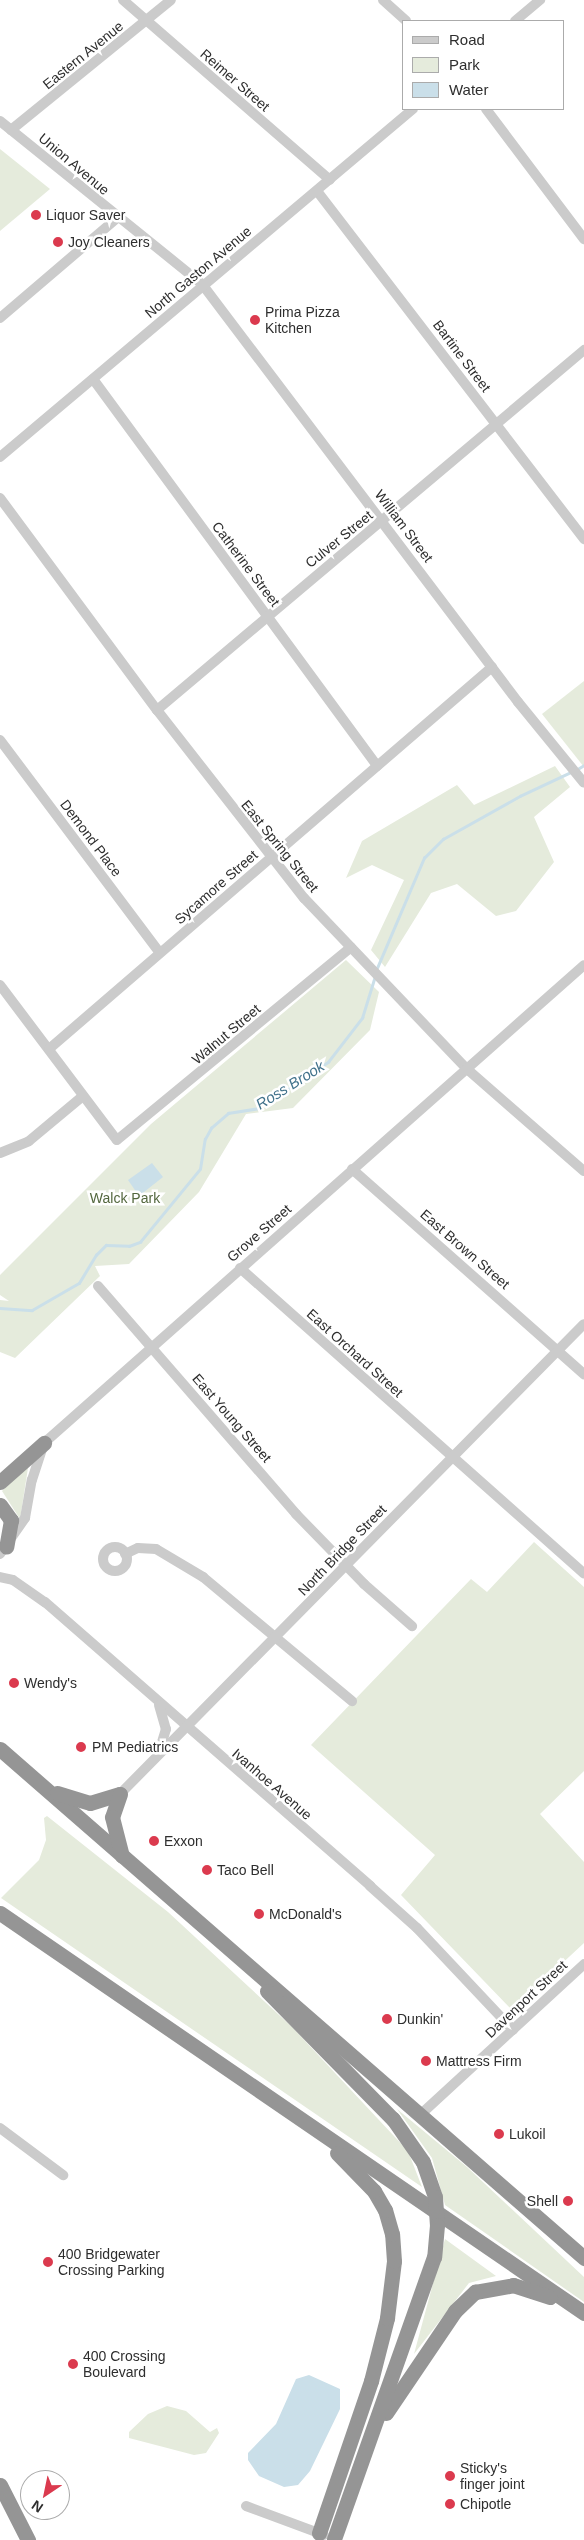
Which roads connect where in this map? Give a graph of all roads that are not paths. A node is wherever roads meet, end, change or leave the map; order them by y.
1 (123, 0) edge
2 (171, 0) edge
3 (383, 0) edge
4 (540, 0) edge
5 (405, 20) edge
6 (516, 20) edge
7 (146, 21) junction
8 (412, 110) edge
9 (487, 110) edge
10 (0, 121) edge
11 (11, 130) junction
12 (330, 180) junction
13 (317, 190) junction
14 (117, 218) junction
15 (584, 239) edge
16 (202, 284) junction
17 (0, 318) edge
18 (584, 350) edge
19 (92, 379) junction
20 (495, 423) junction
21 (0, 456) edge
22 (0, 498) edge
23 (383, 520) junction
24 (584, 539) edge
25 (268, 616) junction
26 (492, 667) junction
27 (157, 710) junction
28 (0, 740) edge
29 (377, 766) junction
30 (583, 781) edge
31 (270, 858) junction
32 (351, 947) junction
33 (160, 953) junction
34 (584, 965) edge
35 (0, 985) edge
36 (49, 1049) junction
37 (467, 1069) junction
38 (83, 1096) junction
39 (0, 1153) edge
40 (352, 1169) junction
41 (584, 1171) edge
42 (240, 1268) junction
43 (98, 1286) dead end
44 (584, 1324) edge
45 (152, 1346) junction
46 (558, 1351) junction
47 (584, 1374) edge
48 (44, 1443) junction
49 (452, 1457) junction
50 (0, 1482) edge
51 (0, 1505) edge
52 (3, 1550) edge
53 (125, 1554) dead end
54 (346, 1566) junction
55 (584, 1573) edge
56 (0, 1577) edge
57 (412, 1626) dead end
58 (277, 1636) junction
59 (156, 1699) junction
60 (352, 1700) dead end
61 (186, 1728) junction
62 (0, 1748) edge
63 (157, 1758) junction
64 (45, 1788) junction
65 (120, 1794) junction
66 (122, 1857) junction
67 (182, 1908) junction
68 (0, 1913) edge
69 (0, 1927) edge
70 (25, 1931) junction
71 (584, 1964) edge
72 (513, 2030) junction
73 (420, 2115) junction
74 (308, 2124) junction
75 (0, 2128) edge
76 (62, 2174) dead end
77 (581, 2252) edge
78 (583, 2312) edge
79 (371, 2438) junction
80 (0, 2485) edge
81 (246, 2506) dead end
82 (318, 2536) edge
83 (28, 2540) edge
84 (334, 2540) edge

1 - 7 street, Reimer Street
2 - 7 street, Eastern Avenue
3 - 5 street
4 - 6 street
7 - 11 street, Eastern Avenue
7 - 12 street, Reimer Street
8 - 12 street, North Gaston Avenue
9 - 15 street
10 - 11 street, Union Avenue
11 - 14 street, Union Avenue
12 - 13 street, North Gaston Avenue
13 - 16 street, North Gaston Avenue
13 - 20 street, Bartine Street
14 - 16 street, Union Avenue
14 - 17 street
16 - 19 street, North Gaston Avenue
16 - 23 street, William Street
18 - 20 street, Culver Street
19 - 21 street, North Gaston Avenue
19 - 25 street, Catherine Street
20 - 23 street, Culver Street
20 - 24 street, Bartine Street
22 - 27 street, East Spring Street
23 - 25 street, Culver Street
23 - 26 street, William Street
25 - 27 street, Culver Street
25 - 29 street, Catherine Street
26 - 29 street, Sycamore Street
26 - 30 street, William Street
27 - 31 street, East Spring Street
28 - 33 street, Demond Place
29 - 31 street, Sycamore Street
31 - 32 street, East Spring Street
31 - 33 street, Sycamore Street
32 - 37 street, East Spring Street
32 - 38 street, Walnut Street
33 - 36 street, Sycamore Street
34 - 37 street, Grove Street
35 - 36 street
36 - 38 street
37 - 40 street, Grove Street
37 - 41 street, East Spring Street
38 - 39 street
40 - 42 street, Grove Street
40 - 46 street, East Brown Street
42 - 45 street, Grove Street
42 - 49 street, East Orchard Street
43 - 45 street, East Young Street
44 - 46 street, North Bridge Street
45 - 48 street, Grove Street
45 - 54 street, East Young Street
46 - 47 street, East Brown Street
46 - 49 street, North Bridge Street
48 - 50 highway
48 - 52 street
49 - 54 street, North Bridge Street
49 - 55 street, East Orchard Street
51 - 52 highway
53 - 58 street
54 - 57 street, East Young Street
54 - 58 street, North Bridge Street
56 - 59 street, Ivanhoe Avenue
58 - 60 street
58 - 61 street, North Bridge Street
59 - 61 street, Ivanhoe Avenue
59 - 63 street
61 - 63 street, North Bridge Street
61 - 72 street, Ivanhoe Avenue
62 - 64 highway
63 - 65 street, North Bridge Street
64 - 65 highway
64 - 66 highway
65 - 66 highway
66 - 67 highway
67 - 73 highway
67 - 79 highway, bridge
68 - 70 highway
69 - 70 highway
70 - 74 highway
71 - 72 street, Davenport Street
72 - 73 street, Davenport Street
73 - 77 highway
74 - 78 highway
74 - 82 highway
75 - 76 street
78 - 79 highway
79 - 84 highway
80 - 83 highway
81 - 82 street
82 - 84 street

